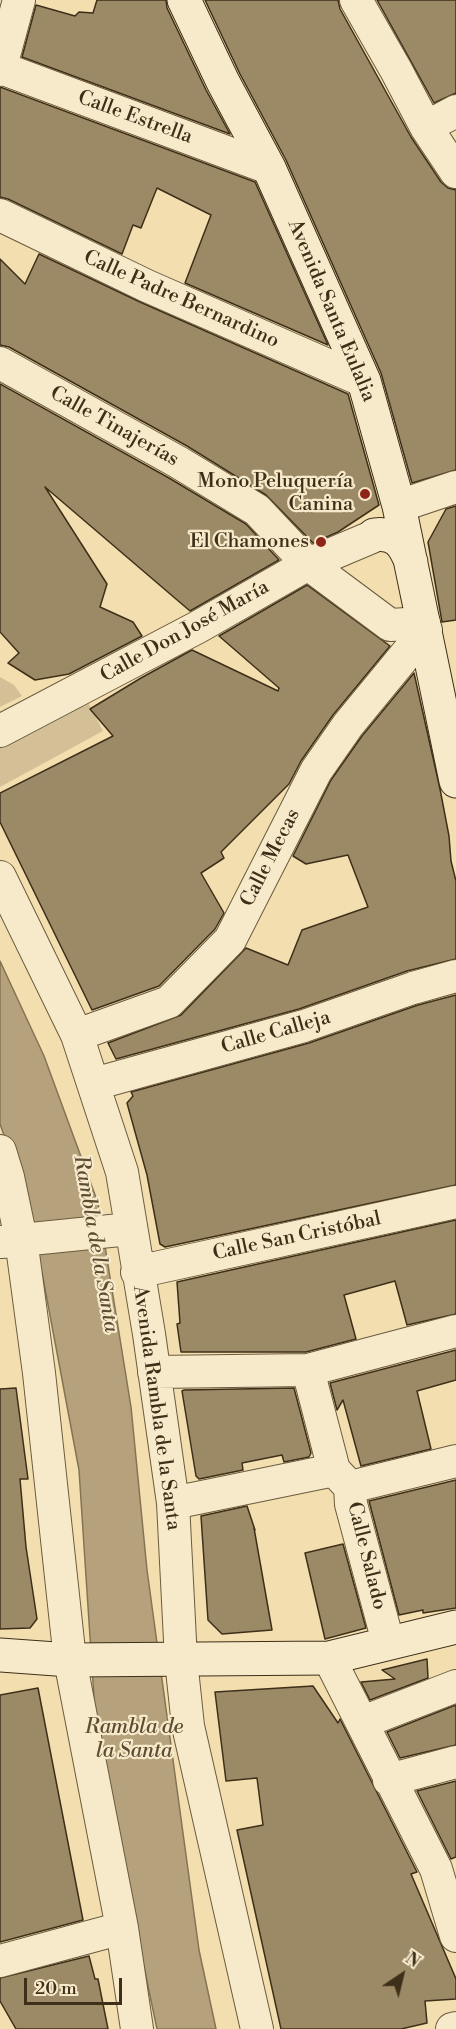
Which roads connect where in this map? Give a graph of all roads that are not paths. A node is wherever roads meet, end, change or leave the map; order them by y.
1 (19, 0) edge
2 (184, 0) edge
3 (356, 0) edge
4 (0, 69) edge
5 (456, 111) edge
6 (426, 127) junction
7 (269, 168) junction
8 (456, 172) edge
9 (0, 215) edge
10 (0, 363) edge
11 (364, 381) junction
12 (456, 487) edge
13 (399, 506) junction
14 (373, 536) junction
15 (411, 563) junction
16 (308, 564) junction
17 (425, 627) junction
18 (0, 731) edge
19 (456, 781) edge
20 (0, 877) edge
21 (456, 976) edge
22 (77, 1035) junction
23 (94, 1084) junction
24 (0, 1152) edge
25 (456, 1202) edge
26 (130, 1230) junction
27 (11, 1240) edge
28 (137, 1272) junction
29 (456, 1331) edge
30 (308, 1370) junction
31 (154, 1372) junction
32 (456, 1461) edge
33 (342, 1479) junction
34 (173, 1503) junction
35 (456, 1627) edge
36 (388, 1642) junction
37 (0, 1655) edge
38 (329, 1658) junction
39 (70, 1660) junction
40 (181, 1660) junction
41 (456, 1686) edge
42 (363, 1722) junction
43 (456, 1762) edge
44 (390, 1780) junction
45 (446, 1865) edge
46 (122, 1928) junction
47 (456, 1936) edge
48 (0, 1961) edge
49 (137, 2029) edge
50 (257, 2029) edge

1 - 4 street
2 - 7 street, Avenida Santa Eulalia
3 - 6 street
4 - 7 street, Calle Estrella
5 - 6 street
6 - 8 street
7 - 11 street, Avenida Santa Eulalia
9 - 11 street, Calle Padre Bernardino
10 - 16 street, Calle Tinajerías
11 - 13 street, Avenida Santa Eulalia
12 - 13 street
13 - 14 street
13 - 15 street, Avenida Santa Eulalia
14 - 15 street
14 - 16 street, Calle Don José María
15 - 17 street, Avenida Santa Eulalia
16 - 17 street, Calle Tinajerías
16 - 18 street, Calle Don José María
17 - 19 street, Avenida Santa Eulalia
17 - 22 street, Calle Mecas
20 - 22 street, Avenida Rambla de la Santa
21 - 23 street, Calle Calleja
22 - 23 street, Avenida Rambla de la Santa
23 - 26 street, Avenida Rambla de la Santa
24 - 27 street
25 - 28 street, Calle San Cristóbal
26 - 27 street
26 - 28 street, Avenida Rambla de la Santa
27 - 39 street
28 - 31 street, Avenida Rambla de la Santa
29 - 30 street
30 - 31 street
30 - 33 street, Calle Salado
31 - 34 street, Avenida Rambla de la Santa
32 - 33 street
33 - 34 street
33 - 36 street, Calle Salado
34 - 40 street, Avenida Rambla de la Santa
35 - 36 street
36 - 38 street
37 - 39 street
38 - 40 street
38 - 42 street
39 - 40 street
39 - 46 street
40 - 50 street, Avenida Rambla de la Santa
41 - 42 street
42 - 44 street
43 - 44 street
44 - 45 street
45 - 47 street
46 - 48 street
46 - 49 street

